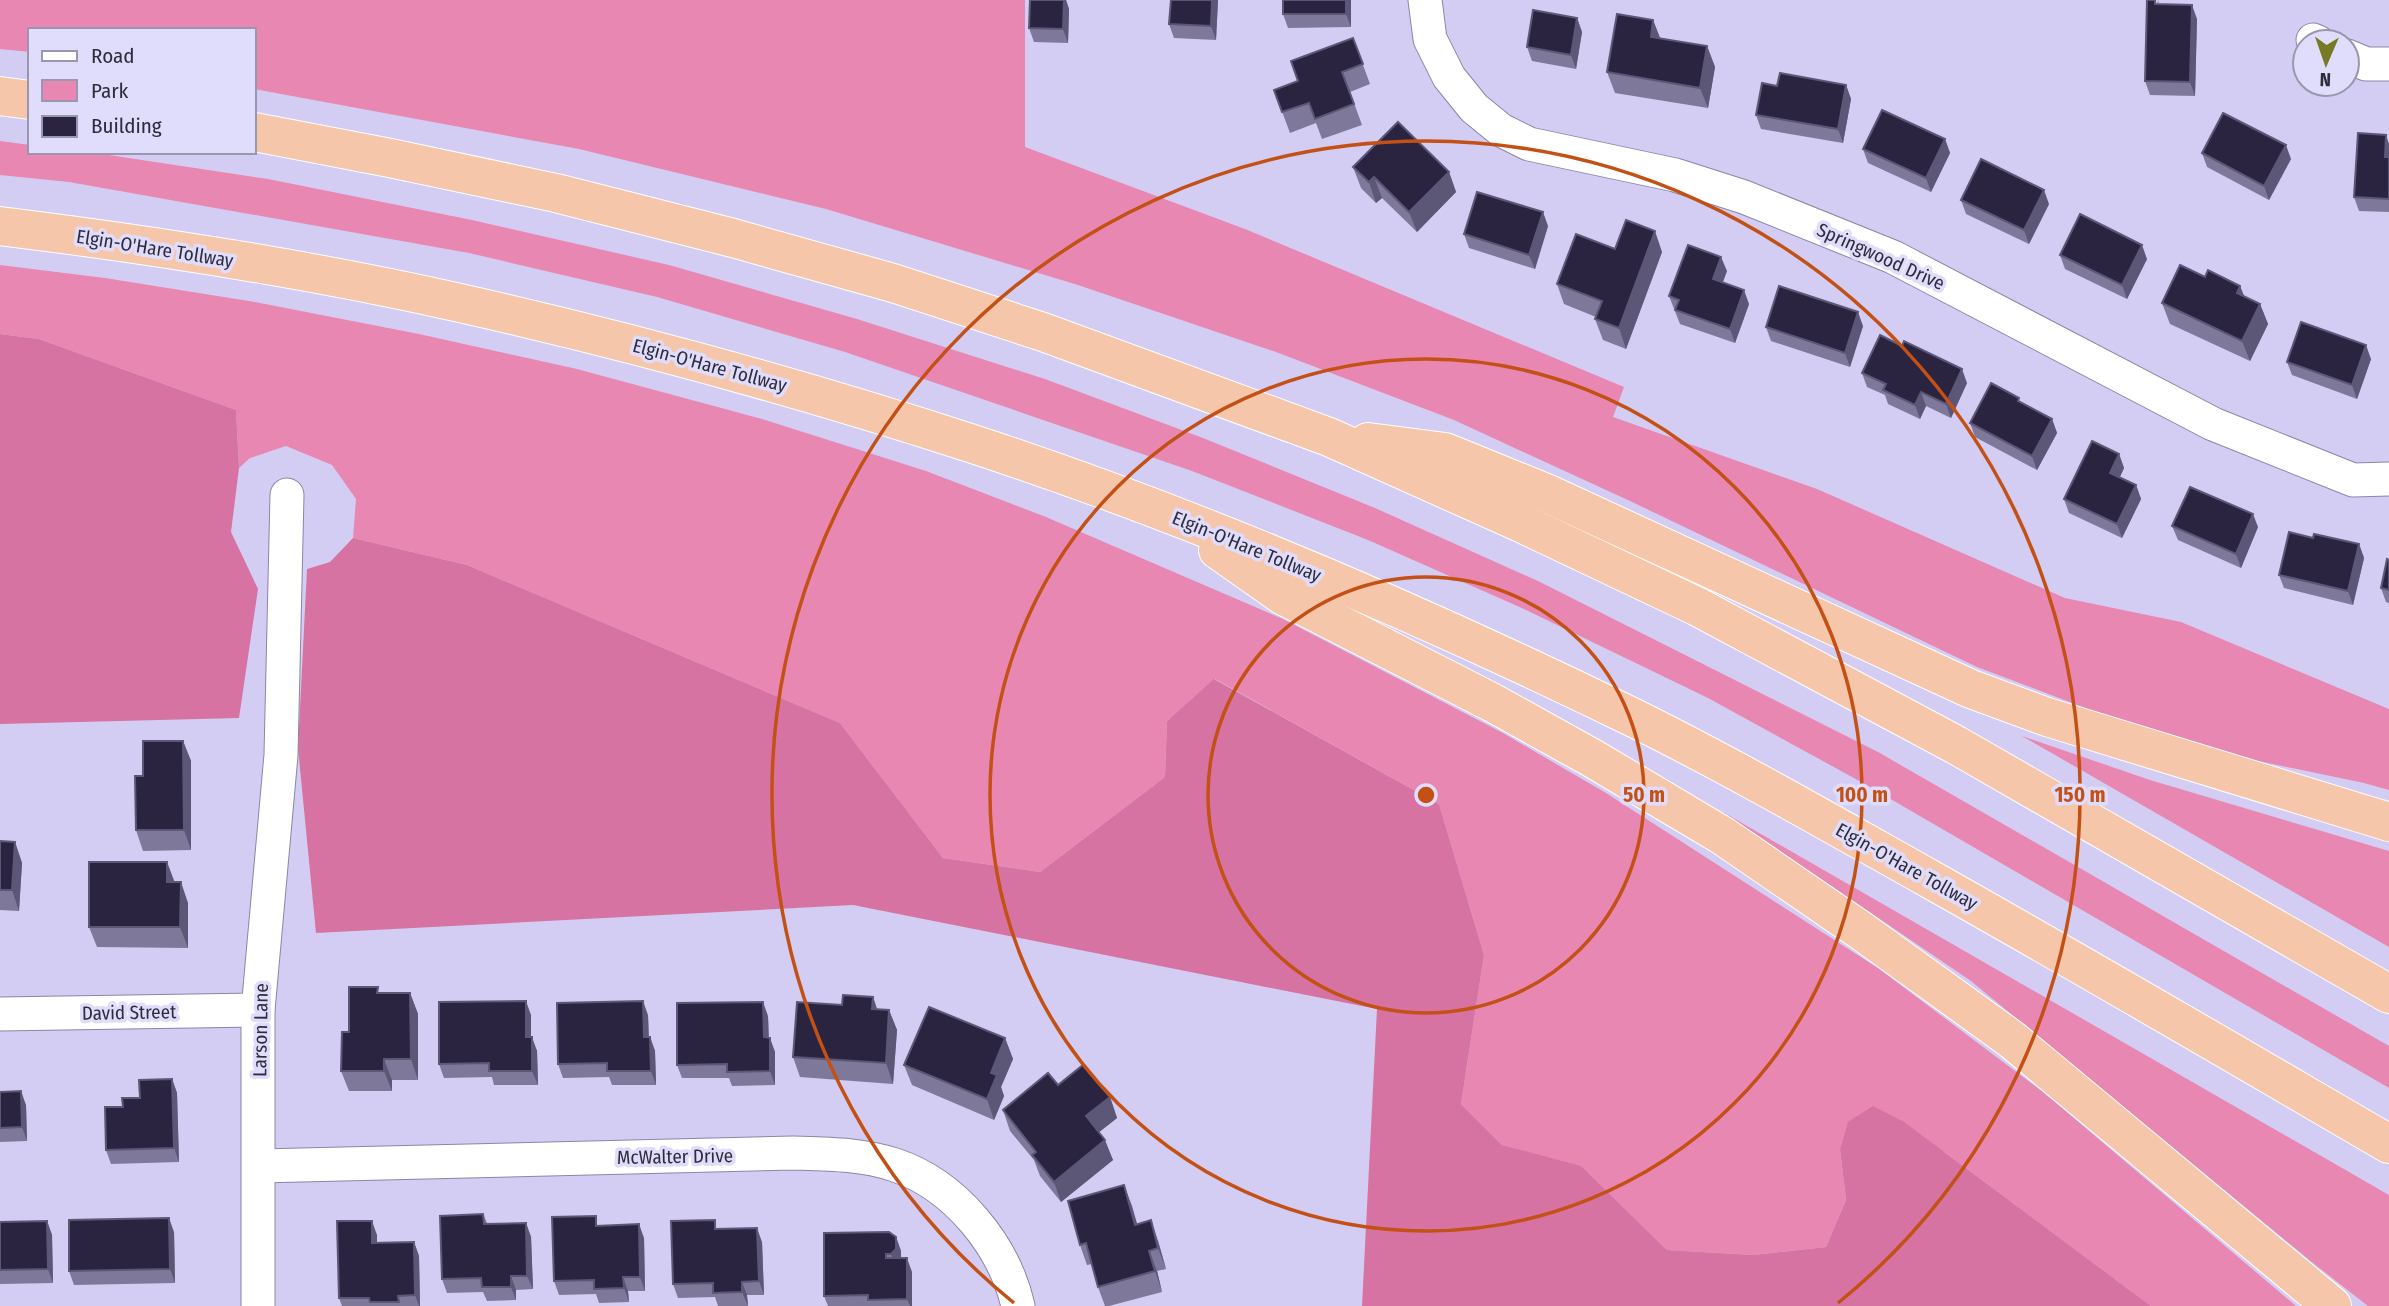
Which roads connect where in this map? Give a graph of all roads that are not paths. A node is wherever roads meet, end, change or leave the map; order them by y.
1 (1425, 0) edge
2 (2361, 62) edge
3 (2389, 64) edge
4 (0, 96) edge
5 (28, 100) edge
6 (256, 132) edge
7 (0, 226) edge
8 (1329, 437) junction
9 (2389, 479) edge
10 (287, 495) dead end
11 (1164, 513) junction
12 (2389, 822) edge
13 (2389, 994) edge
14 (258, 1010) junction
15 (0, 1014) edge
16 (2389, 1144) edge
17 (260, 1166) junction
18 (258, 1306) edge
19 (1018, 1306) edge
20 (2332, 1306) edge

1 - 9 street, Springwood Drive
2 - 3 street
4 - 5 highway
6 - 8 highway
7 - 11 highway, Elgin-O'Hare Tollway
8 - 12 highway
8 - 13 highway
10 - 14 street, Larson Lane
11 - 16 highway, Elgin-O'Hare Tollway
11 - 20 highway
14 - 15 street, David Street
14 - 17 street, Larson Lane
17 - 18 street, Larson Lane
17 - 19 street, McWalter Drive

